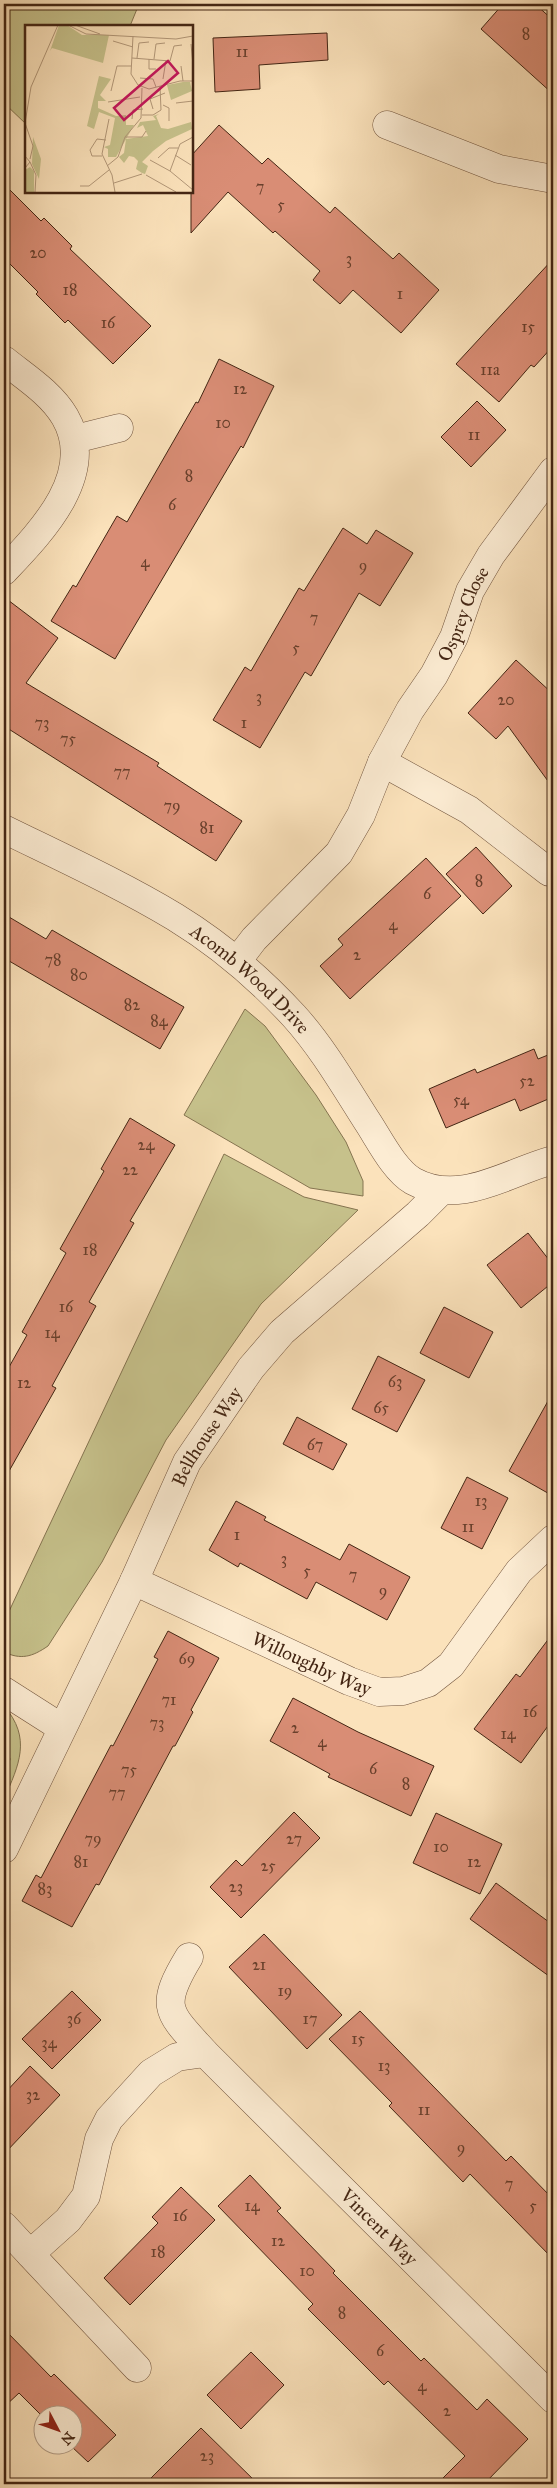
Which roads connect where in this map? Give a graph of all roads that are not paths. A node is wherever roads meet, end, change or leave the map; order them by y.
1 (387, 125) dead end
2 (553, 179) edge
3 (4, 360) edge
4 (119, 428) dead end
5 (75, 438) junction
6 (553, 471) edge
7 (4, 571) edge
8 (382, 762) junction
9 (4, 829) edge
10 (549, 872) dead end
11 (237, 961) junction
12 (553, 1160) edge
13 (441, 1191) junction
14 (553, 1539) edge
15 (134, 1581) junction
16 (4, 1691) edge
17 (62, 1728) junction
18 (4, 1849) edge
19 (189, 1957) dead end
20 (205, 2052) junction
21 (4, 2226) edge
22 (30, 2254) junction
23 (137, 2368) dead end
24 (553, 2399) edge

1 - 2 street
3 - 5 street
4 - 5 street
5 - 7 street
6 - 8 street, Osprey Close
8 - 10 street
8 - 11 street, Osprey Close
9 - 11 street, Acomb Wood Drive
11 - 13 street, Acomb Wood Drive
12 - 13 street
13 - 15 street, Bellhouse Way
14 - 15 street, Willoughby Way
15 - 17 street, Bellhouse Way
16 - 17 street
17 - 18 street, Bellhouse Way
19 - 20 street, Vincent Way
20 - 22 street
20 - 24 street, Vincent Way
21 - 22 street
22 - 23 street

